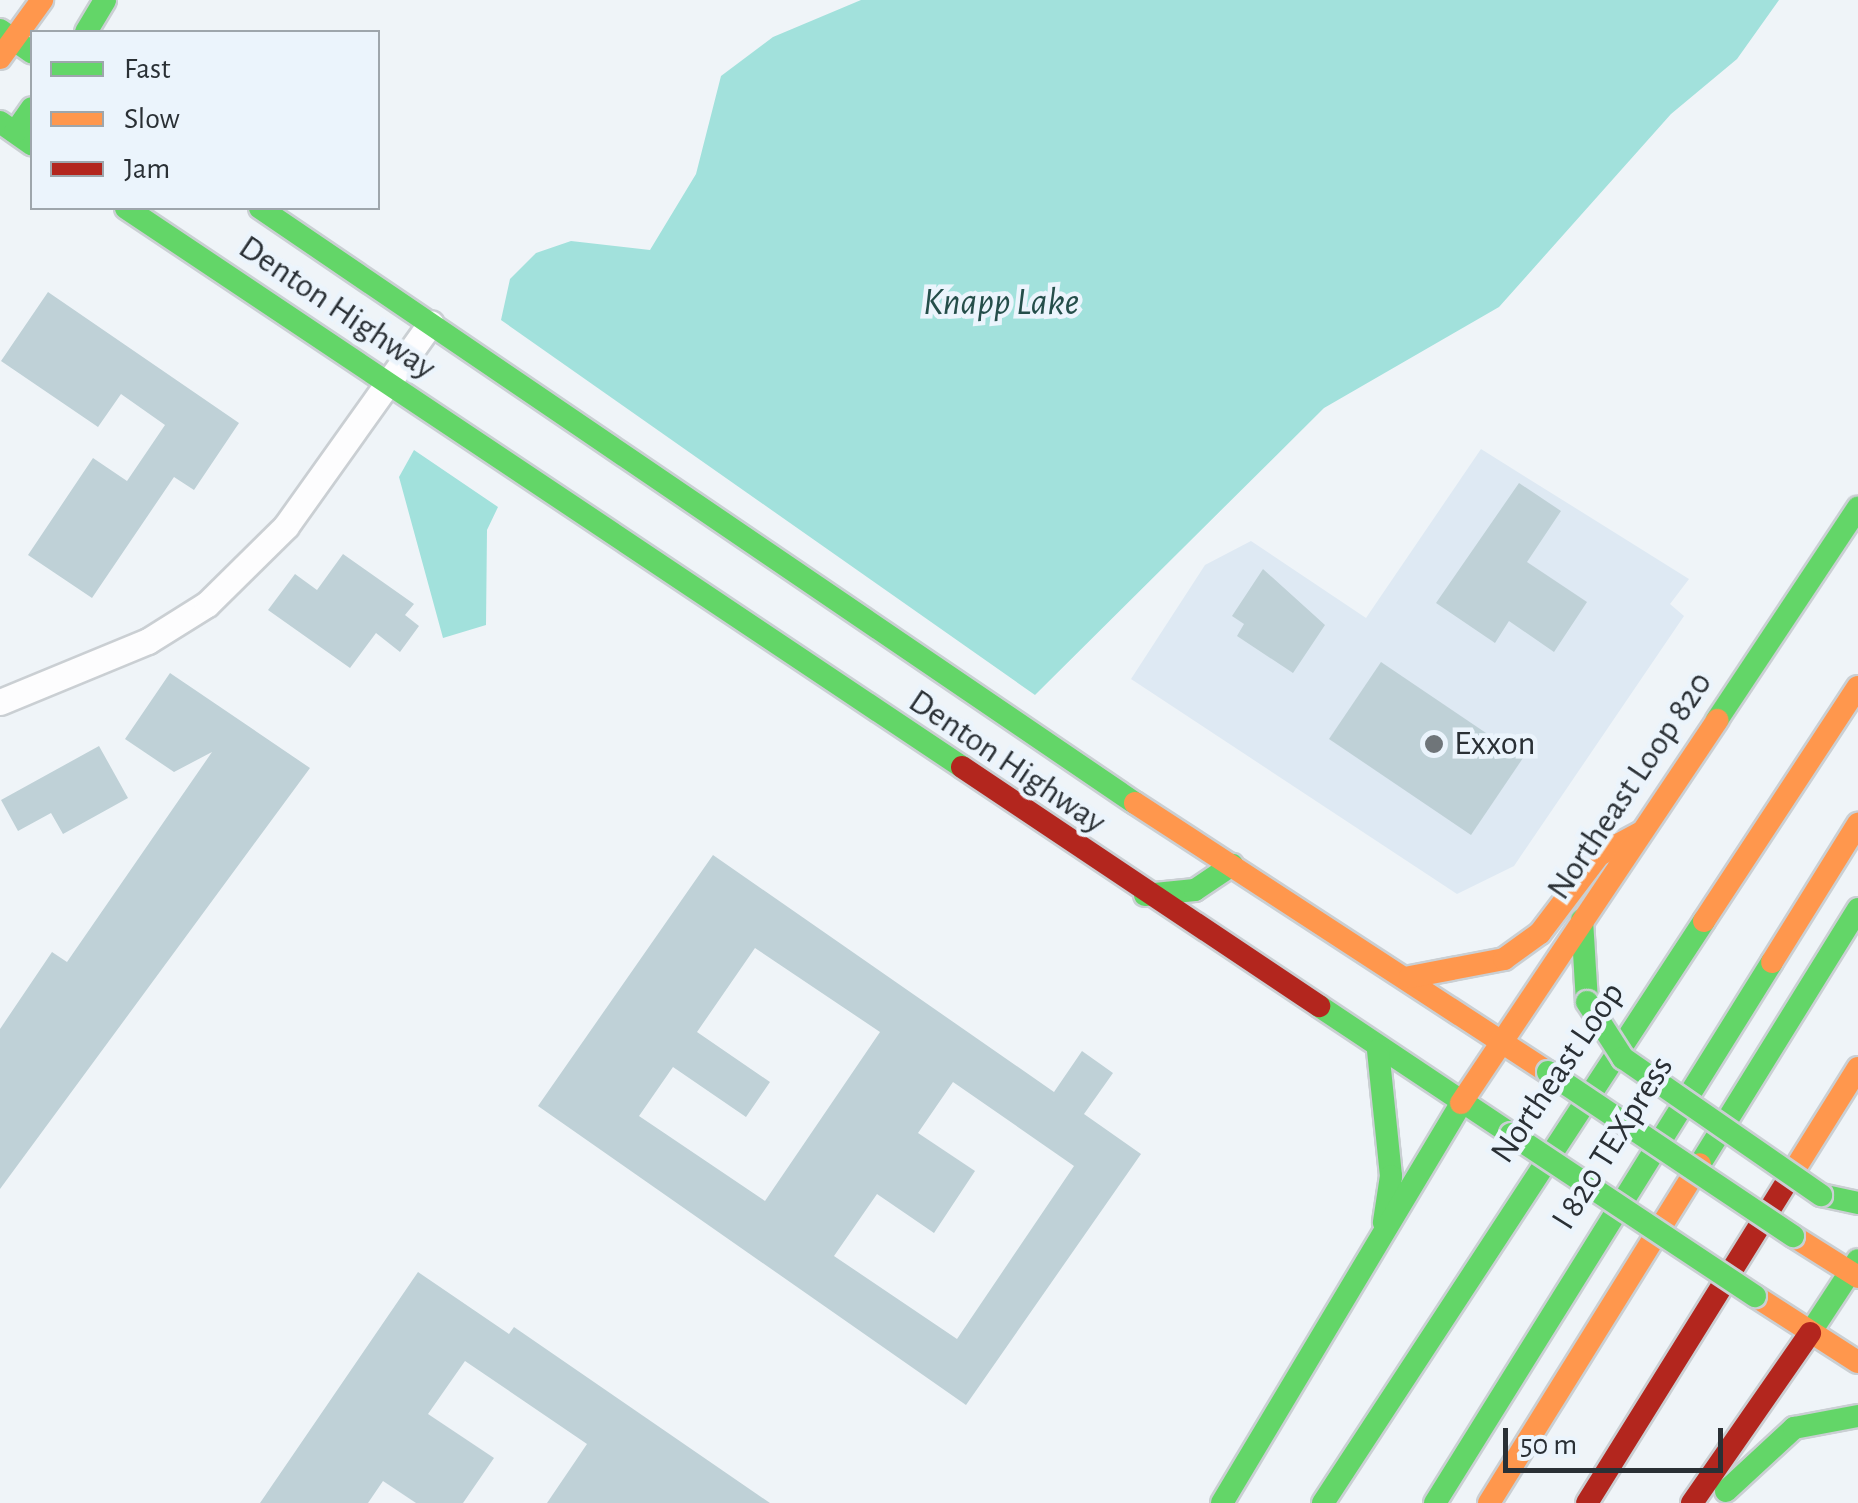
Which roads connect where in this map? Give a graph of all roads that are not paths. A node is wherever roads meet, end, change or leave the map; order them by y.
1 (42, 0) edge
2 (105, 0) edge
3 (87, 30) edge
4 (12, 45) edge
5 (30, 111) edge
6 (16, 133) edge
7 (129, 210) edge
8 (263, 210) edge
9 (431, 323) junction
10 (392, 388) junction
11 (1858, 508) edge
12 (1858, 687) edge
13 (0, 702) edge
14 (1858, 824) edge
15 (1640, 833) junction
16 (1232, 865) junction
17 (1146, 895) junction
18 (1858, 909) edge
19 (1582, 920) junction
20 (1410, 978) junction
21 (1500, 1042) junction
22 (1378, 1050) junction
23 (1858, 1068) edge
24 (1462, 1103) junction
25 (1858, 1203) edge
26 (1383, 1228) junction
27 (1855, 1270) edge
28 (1810, 1333) junction
29 (1858, 1362) edge
30 (1858, 1416) edge
31 (1222, 1503) edge
32 (1324, 1503) edge
33 (1435, 1503) edge
34 (1489, 1503) edge
35 (1587, 1503) edge
36 (1692, 1503) edge
37 (1714, 1503) edge

1 - 4 main road
2 - 3 main road
5 - 6 main road
7 - 10 main road, Denton Highway
8 - 9 main road, Denton Highway
9 - 10 street
9 - 16 main road, Denton Highway
10 - 13 street
10 - 17 main road, Denton Highway
11 - 15 main road, Northeast Loop 820
12 - 32 main road, Northeast Loop
14 - 33 main road, I 820 TEXpress
15 - 19 main road, Northeast Loop 820
15 - 20 main road
16 - 17 main road
16 - 20 main road, Denton Highway
17 - 22 main road, Denton Highway
18 - 34 main road
19 - 21 main road, Northeast Loop 820
19 - 25 main road, bridge
20 - 21 main road, Denton Highway
21 - 24 main road, Northeast Loop 820
21 - 27 main road, Denton Highway, bridge
22 - 24 main road, Denton Highway
22 - 26 main road
23 - 35 main road
24 - 26 main road, Northeast Loop 820
24 - 28 main road, Denton Highway, bridge
26 - 31 main road, Northeast Loop 820
27 - 28 main road
28 - 29 main road, Denton Highway
28 - 36 main road
30 - 37 main road

